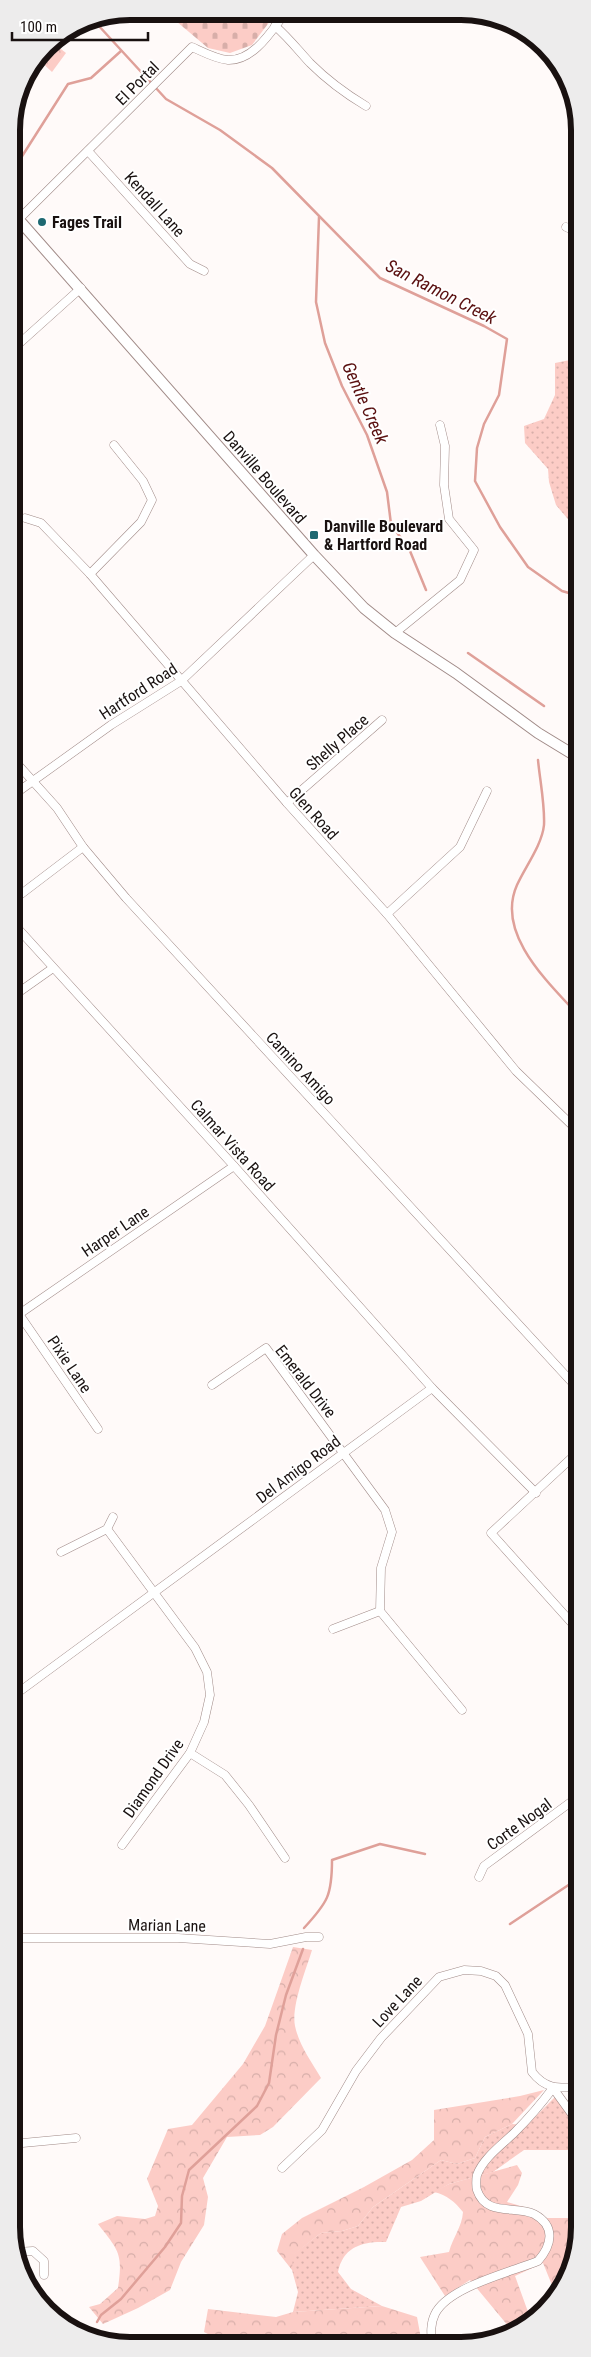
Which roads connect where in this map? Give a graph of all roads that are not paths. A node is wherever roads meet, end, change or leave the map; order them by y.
1 (280, 20) edge
2 (275, 26) junction
3 (366, 106) dead end
4 (88, 151) junction
5 (20, 212) edge
6 (20, 221) edge
7 (566, 227) dead end
8 (571, 229) edge
9 (204, 271) dead end
10 (81, 288) junction
11 (20, 343) edge
12 (440, 424) dead end
13 (114, 445) dead end
14 (25, 518) dead end
15 (314, 555) junction
16 (90, 574) junction
17 (395, 632) junction
18 (182, 681) junction
19 (382, 720) dead end
20 (571, 753) edge
21 (20, 767) edge
22 (33, 781) junction
23 (20, 790) edge
24 (487, 791) dead end
25 (287, 803) junction
26 (83, 847) junction
27 (20, 895) edge
28 (387, 914) junction
29 (20, 931) edge
30 (53, 968) junction
31 (20, 991) edge
32 (571, 1124) edge
33 (234, 1166) junction
34 (20, 1313) edge
35 (20, 1315) edge
36 (571, 1381) edge
37 (212, 1385) dead end
38 (432, 1388) junction
39 (98, 1429) dead end
40 (344, 1452) junction
41 (571, 1458) edge
42 (536, 1493) junction
43 (113, 1517) dead end
44 (106, 1529) junction
45 (61, 1552) dead end
46 (154, 1593) junction
47 (380, 1611) junction
48 (571, 1622) edge
49 (333, 1629) dead end
50 (20, 1691) edge
51 (462, 1710) dead end
52 (190, 1753) junction
53 (571, 1802) edge
54 (122, 1845) dead end
55 (285, 1858) dead end
56 (479, 1877) dead end
57 (319, 1937) dead end
58 (20, 1938) edge
59 (571, 2087) edge
60 (553, 2088) junction
61 (571, 2112) edge
62 (76, 2138) dead end
63 (20, 2143) edge
64 (282, 2168) dead end
65 (23, 2252) edge
66 (44, 2275) dead end
67 (432, 2337) edge

1 - 2 street, El Portal
2 - 3 street
2 - 4 street, El Portal
4 - 5 street, El Portal
4 - 9 street, Kendall Lane
6 - 10 main road, Danville Boulevard
7 - 8 street
10 - 11 street
10 - 15 main road, Danville Boulevard
12 - 17 street
13 - 16 street
14 - 16 street, Glen Road
15 - 17 main road, Danville Boulevard
15 - 18 street, Hartford Road
16 - 18 street, Glen Road
17 - 20 main road, Danville Boulevard
18 - 22 street, Hartford Road
18 - 25 street, Glen Road
19 - 25 street, Shelly Place
21 - 22 street, Camino Amigo
22 - 23 street, Hartford Road
22 - 26 street, Camino Amigo
24 - 28 street
25 - 28 street, Glen Road
26 - 27 street
26 - 36 street, Camino Amigo
28 - 32 street, Glen Road
29 - 30 street, Calmar Vista Road
30 - 31 street
30 - 33 street, Calmar Vista Road
33 - 34 street, Harper Lane
33 - 38 street, Calmar Vista Road
35 - 39 street, Pixie Lane
37 - 40 street, Emerald Drive
38 - 40 street, Del Amigo Road
38 - 42 street
40 - 46 street, Del Amigo Road
40 - 47 street, Emerald Drive
41 - 42 street
42 - 48 street
43 - 44 street
44 - 45 street
44 - 46 street, Diamond Drive
46 - 50 street, Del Amigo Road
46 - 52 street, Diamond Drive
47 - 49 street
47 - 51 street
52 - 54 street, Diamond Drive
52 - 55 street
53 - 56 street, Corte Nogal
57 - 58 street, Marian Lane
59 - 60 street
60 - 61 street
60 - 64 street, Love Lane
60 - 67 street
62 - 63 street
65 - 66 street

